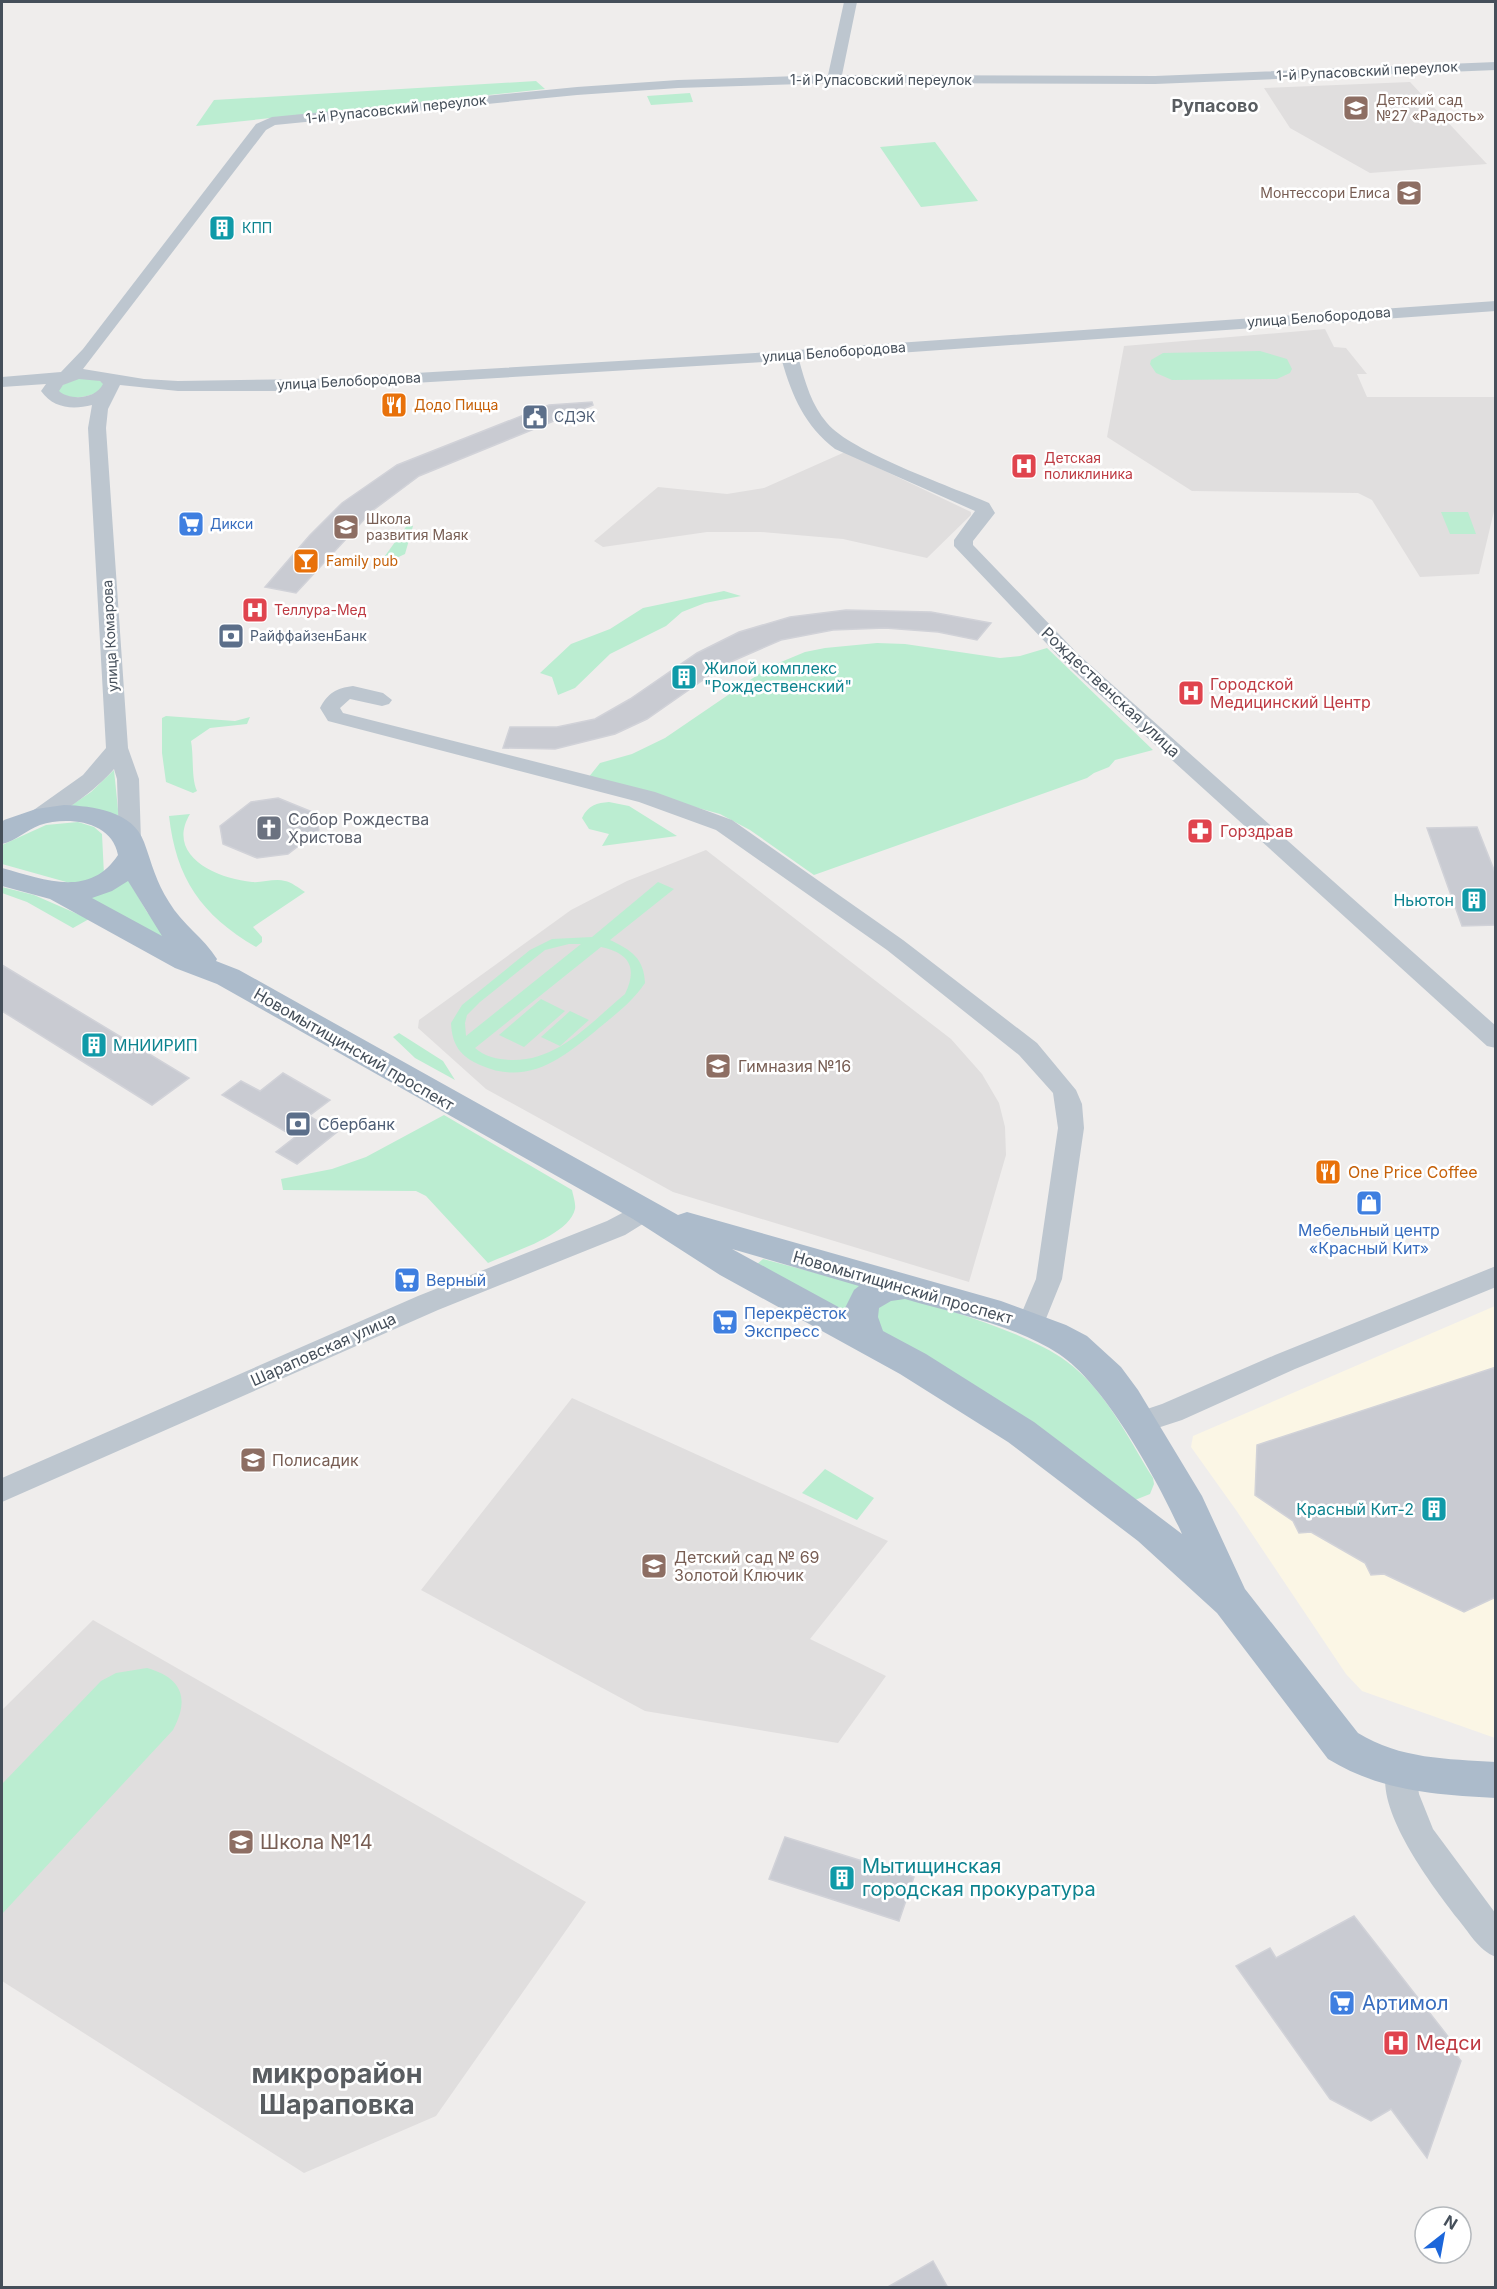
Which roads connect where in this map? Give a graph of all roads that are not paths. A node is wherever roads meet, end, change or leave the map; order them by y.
1 (850, 2) edge
2 (1496, 66) edge
3 (834, 80) junction
4 (1496, 306) edge
5 (89, 353) junction
6 (789, 355) junction
7 (65, 377) junction
8 (103, 382) junction
9 (2, 384) edge
10 (59, 399) junction
11 (97, 428) junction
12 (382, 700) dead end
13 (117, 748) junction
14 (11, 829) edge
15 (131, 848) junction
16 (2, 877) edge
17 (60, 893) junction
18 (225, 976) junction
19 (1496, 1040) edge
20 (645, 1210) junction
21 (1496, 1276) edge
22 (909, 1286) junction
23 (1031, 1324) junction
24 (870, 1341) junction
25 (1139, 1423) junction
26 (1167, 1468) junction
27 (2, 1491) edge
28 (1124, 1507) junction
29 (1232, 1601) junction
30 (1400, 1773) junction
31 (1496, 1780) edge
32 (1496, 1941) edge

1 - 3 street
2 - 3 street, 1-й Рупасовский переулок
3 - 5 street, 1-й Рупасовский переулок
4 - 6 street, улица Белобородова
5 - 7 street
5 - 8 street
6 - 8 street, улица Белобородова
6 - 19 street, Рождественская улица
7 - 8 street
7 - 9 street
7 - 10 street
8 - 10 street
8 - 11 street, улица Комарова
9 - 10 street
10 - 11 street
11 - 13 street, улица Комарова
12 - 23 street
13 - 14 street
13 - 15 street, улица Комарова
14 - 15 main road
15 - 17 main road, Новомытищинский проспект
15 - 18 main road
16 - 17 main road, Новомытищинский проспект
17 - 18 main road, Новомытищинский проспект
18 - 20 main road, Новомытищинский проспект
20 - 22 main road, Новомытищинский проспект
20 - 24 main road, Новомытищинский проспект
20 - 27 street, Шараповская улица
21 - 25 street
22 - 23 main road, Новомытищинский проспект
22 - 24 main road
23 - 25 main road, Новомытищинский проспект
24 - 28 main road, Новомытищинский проспект
25 - 26 main road, Новомытищинский проспект
26 - 28 main road
26 - 29 main road, Новомытищинский проспект
28 - 29 main road, Новомытищинский проспект
29 - 30 main road, Новомытищинский проспект
30 - 31 main road, Новомытищинский проспект
30 - 32 street

